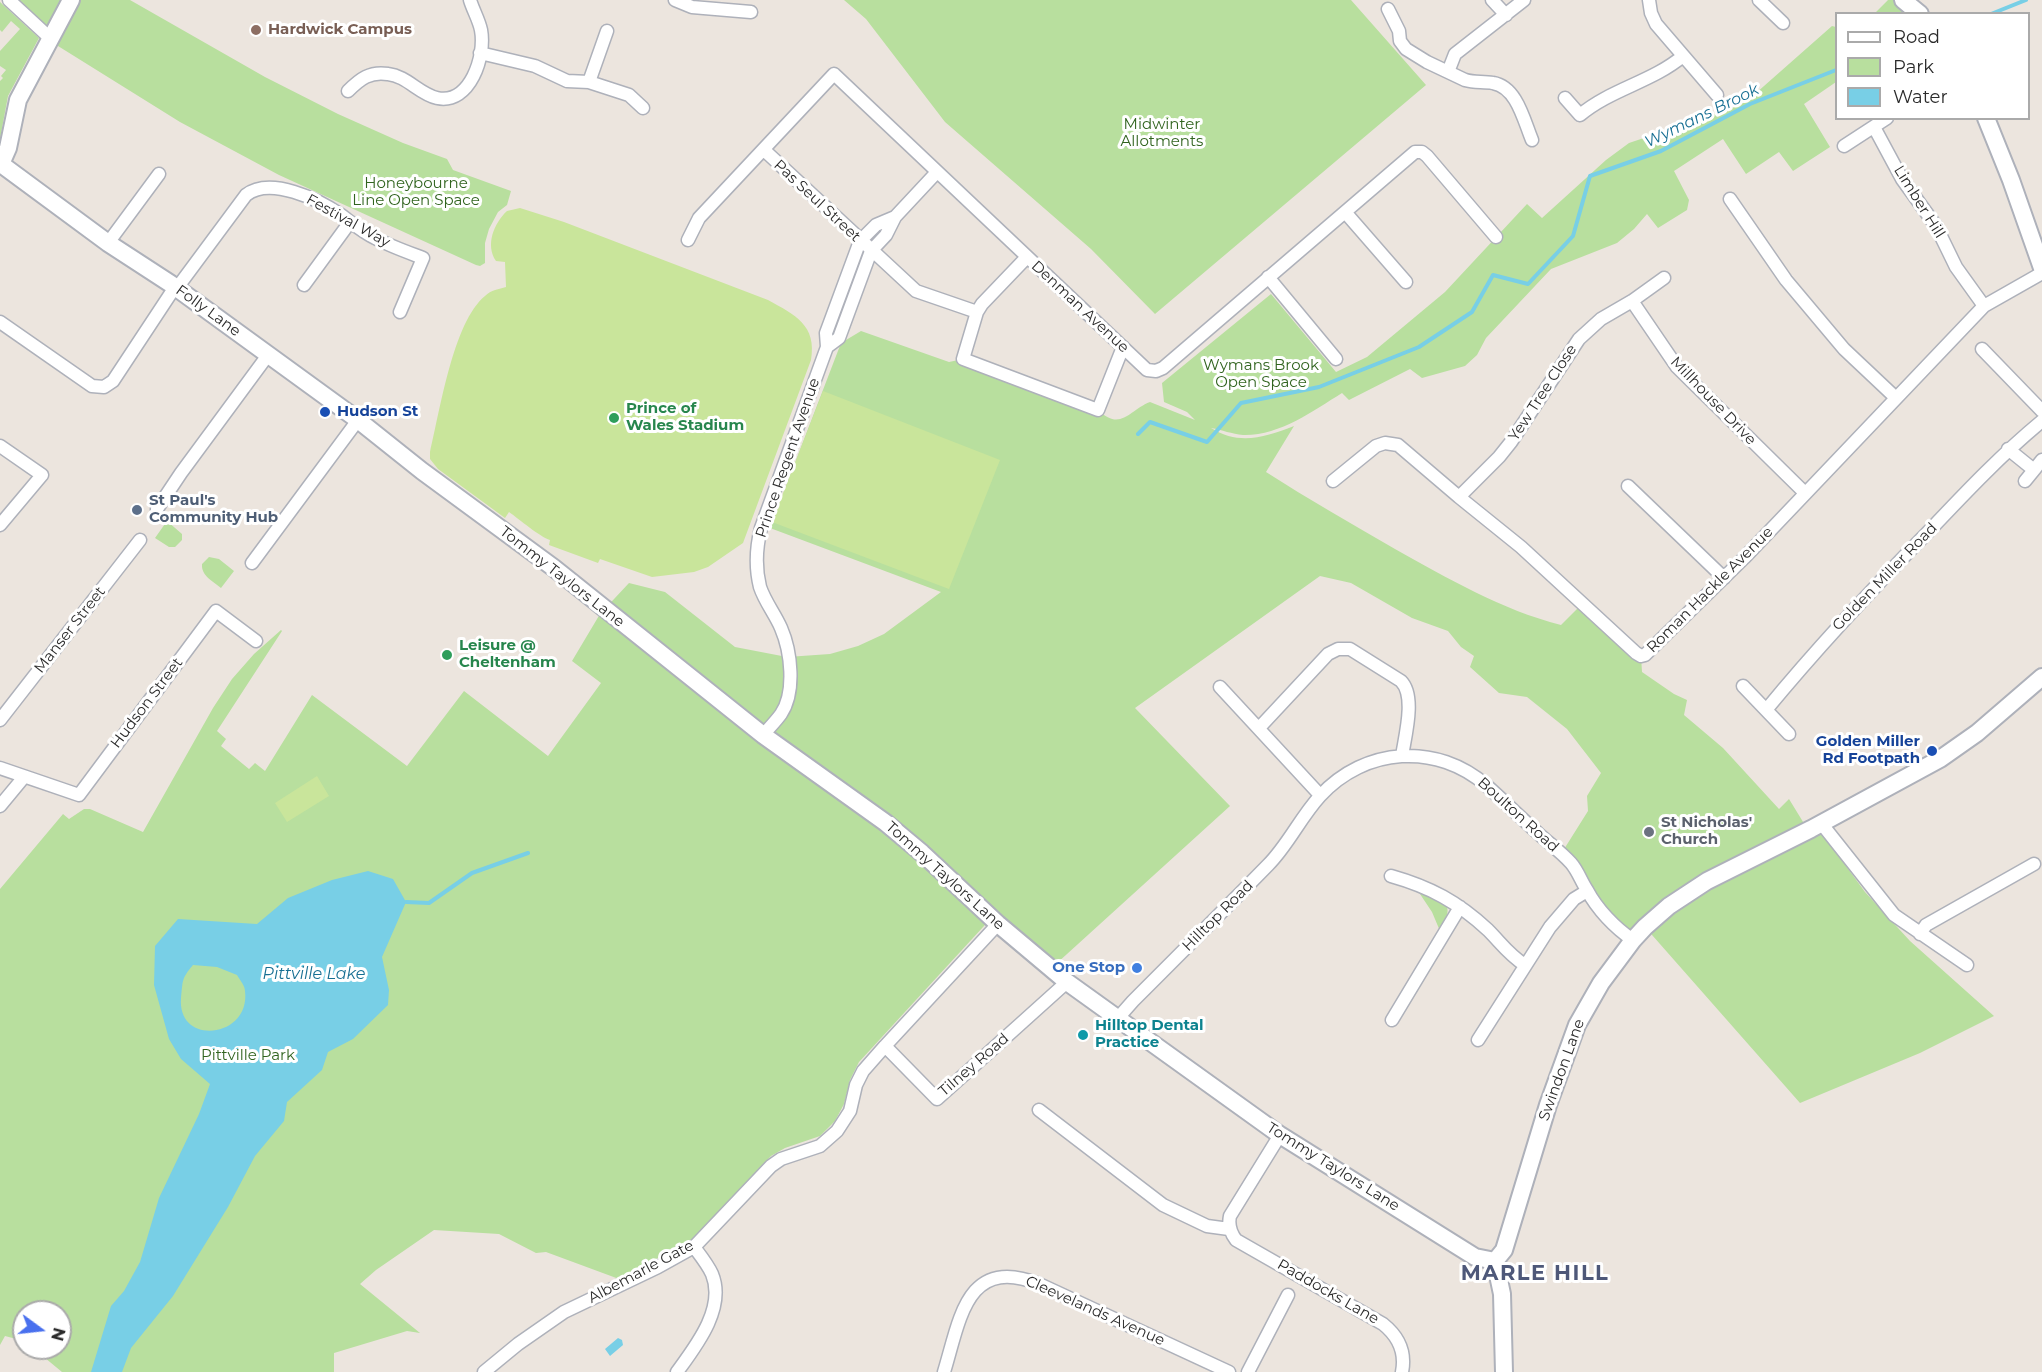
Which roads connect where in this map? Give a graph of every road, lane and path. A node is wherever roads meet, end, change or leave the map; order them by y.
1 (9, 0) edge
2 (71, 0) edge
3 (470, 0) edge
4 (675, 0) edge
5 (1492, 0) edge
6 (1524, 0) edge
7 (1648, 0) edge
8 (1759, 0) edge
9 (1903, 0) edge
10 (1388, 9) dead end
11 (751, 12) dead end
12 (1918, 12) edge
13 (1506, 15) junction
14 (1783, 23) dead end
15 (607, 32) dead end
16 (50, 38) junction
17 (480, 53) junction
18 (1683, 56) junction
19 (1448, 72) junction
20 (589, 82) junction
21 (348, 91) dead end
22 (1717, 95) dead end
23 (1565, 98) dead end
24 (643, 108) dead end
25 (1884, 120) edge
26 (1987, 120) edge
27 (1874, 127) junction
28 (1532, 140) dead end
29 (1844, 146) dead end
30 (764, 150) junction
31 (1, 165) edge
32 (937, 172) junction
33 (159, 174) dead end
34 (1730, 199) dead end
35 (1345, 212) junction
36 (895, 217) junction
37 (350, 222) junction
38 (1496, 237) dead end
39 (688, 240) dead end
40 (860, 241) junction
41 (108, 243) junction
42 (871, 251) junction
43 (1027, 257) junction
44 (2042, 268) edge
45 (2042, 273) edge
46 (1268, 277) junction
47 (1664, 278) dead end
48 (1406, 282) dead end
49 (304, 285) dead end
50 (176, 288) junction
51 (1632, 301) junction
52 (1984, 306) junction
53 (400, 312) dead end
54 (977, 312) junction
55 (0, 322) edge
56 (827, 347) junction
57 (1123, 347) junction
58 (1982, 349) dead end
59 (268, 355) junction
60 (1336, 359) dead end
61 (1896, 398) junction
62 (2042, 411) edge
63 (358, 420) junction
64 (2042, 421) edge
65 (0, 446) edge
66 (2008, 449) junction
67 (411, 463) joint
68 (2038, 465) edge
69 (1333, 481) dead end
70 (2025, 481) dead end
71 (1628, 486) dead end
72 (1805, 493) junction
73 (1459, 497) junction
74 (157, 509) dead end
75 (0, 525) edge
76 (140, 540) dead end
77 (252, 562) dead end
78 (1724, 578) junction
79 (256, 641) dead end
80 (2042, 678) edge
81 (1743, 686) dead end
82 (1220, 687) dead end
83 (1766, 710) junction
84 (0, 720) edge
85 (1259, 728) junction
86 (1789, 734) dead end
87 (763, 735) junction
88 (1402, 756) junction
89 (0, 768) edge
90 (24, 777) junction
91 (1320, 795) junction
92 (0, 806) edge
93 (1310, 807) joint
94 (1816, 826) junction
95 (2034, 864) dead end
96 (1391, 876) dead end
97 (1587, 891) junction
98 (1460, 907) junction
99 (998, 924) junction
100 (1920, 934) junction
101 (1633, 940) junction
102 (1525, 965) junction
103 (1967, 965) dead end
104 (1067, 982) junction
105 (1118, 1018) junction
106 (1392, 1020) dead end
107 (1478, 1040) dead end
108 (885, 1046) junction
109 (1040, 1110) dead end
110 (1280, 1135) junction
111 (1229, 1229) junction
112 (694, 1246) junction
113 (1496, 1262) junction
114 (1288, 1295) dead end
115 (484, 1372) edge
116 (677, 1372) edge
117 (944, 1372) edge
118 (1229, 1372) edge
119 (1248, 1372) edge
120 (1402, 1372) edge
121 (1504, 1372) edge

1 - 16 street
2 - 16 street
3 - 17 street
4 - 11 street
5 - 13 street
6 - 13 street
7 - 18 street
8 - 14 street
9 - 12 street
10 - 19 street
13 - 19 street
15 - 20 street
16 - 31 street
17 - 20 street
17 - 21 street
18 - 22 street
18 - 23 street
19 - 28 street
20 - 24 street
25 - 27 street
26 - 44 street
27 - 29 street
27 - 52 street, Limber Hill
30 - 32 street, Denman Avenue
30 - 39 street, Denman Avenue
30 - 40 street, Pas Seul Street
31 - 41 street, Folly Lane
32 - 36 street, Prince Regent Avenue
32 - 43 street, Denman Avenue
33 - 41 street
34 - 61 street
35 - 38 street, Denman Avenue
35 - 46 street, Denman Avenue
35 - 48 street
36 - 40 street, Prince Regent Avenue
36 - 42 street, Prince Regent Avenue
37 - 49 street
37 - 50 street, Festival Way
37 - 53 street, Festival Way
40 - 42 street, Pas Seul Street
40 - 56 street, Prince Regent Avenue
41 - 50 street, Folly Lane
42 - 54 street, Pas Seul Street
42 - 56 street, Prince Regent Avenue
43 - 54 street
43 - 57 street, Denman Avenue
45 - 52 street, Roman Hackle Avenue
46 - 57 street, Denman Avenue
46 - 60 street
47 - 51 street, Yew Tree Close
50 - 55 street, Festival Way
50 - 59 street, Folly Lane
51 - 72 street, Millhouse Drive
51 - 73 street, Yew Tree Close
52 - 61 street, Roman Hackle Avenue
54 - 57 street
56 - 87 street, Prince Regent Avenue
58 - 62 street
59 - 63 street, Folly Lane
59 - 74 street
61 - 72 street, Roman Hackle Avenue
63 - 67 street, Folly Lane
63 - 77 street
64 - 66 street, Golden Miller Road
65 - 75 street
66 - 68 street
66 - 83 street, Golden Miller Road
67 - 87 street, Tommy Taylors Lane
68 - 70 street
69 - 73 street, Roman Hackle Avenue
71 - 78 street
72 - 78 street, Roman Hackle Avenue
73 - 78 street, Roman Hackle Avenue
76 - 84 street, Manser Street
79 - 90 street, Hudson Street
80 - 94 street, Swindon Lane
81 - 83 street
82 - 85 street
83 - 86 street
85 - 88 street
85 - 91 street
87 - 99 street, Tommy Taylors Lane
88 - 91 street, Boulton Road
88 - 97 street, Boulton Road
89 - 90 street
90 - 92 street
91 - 93 street, Boulton Road
93 - 105 street, Hilltop Road
94 - 100 street
94 - 101 street, Swindon Lane
95 - 100 street
96 - 98 street
97 - 101 street, Boulton Road
97 - 102 street
98 - 102 street
98 - 106 street
99 - 104 street, Tommy Taylors Lane
99 - 108 street, Albemarle Gate
100 - 103 street
101 - 113 street, Swindon Lane
102 - 107 street
104 - 105 street, Tommy Taylors Lane
104 - 108 street, Tilney Road
105 - 110 street, Tommy Taylors Lane
108 - 112 street, Albemarle Gate
109 - 111 street, Paddocks Lane
110 - 111 street
110 - 113 street, Tommy Taylors Lane
111 - 120 street, Paddocks Lane
112 - 115 street, Albemarle Gate
112 - 116 street
113 - 121 street
114 - 119 street
117 - 118 street, Cleevelands Avenue

